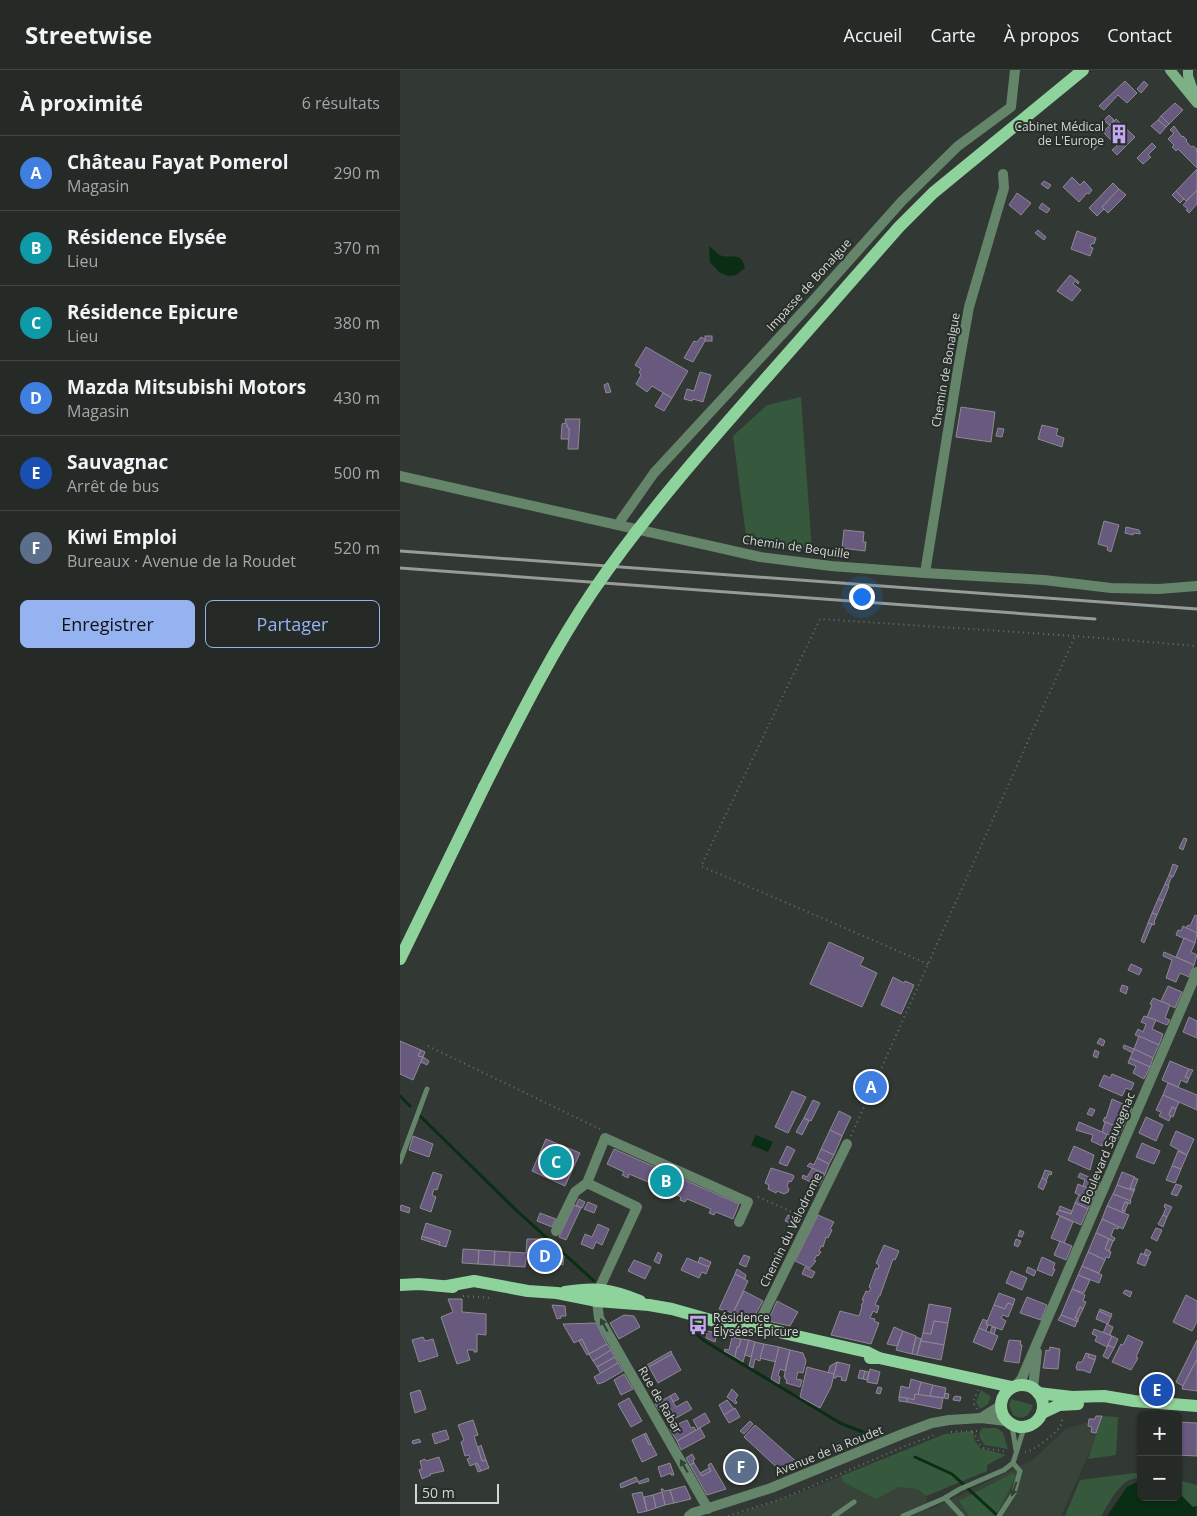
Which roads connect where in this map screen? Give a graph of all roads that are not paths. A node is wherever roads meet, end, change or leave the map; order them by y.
1 (1015, 70) edge
2 (1083, 70) edge
3 (1170, 70) edge
4 (1188, 70) edge
5 (1197, 103) edge
6 (1003, 174) dead end
7 (400, 476) edge
8 (619, 525) junction
9 (925, 573) junction
10 (1197, 586) edge
11 (400, 959) edge
12 (1197, 972) edge
13 (427, 1089) dead end
14 (847, 1144) road end
15 (400, 1162) edge
16 (587, 1183) junction
17 (739, 1222) dead end
18 (556, 1231) dead end
19 (400, 1278) edge
20 (419, 1284) junction
21 (400, 1285) edge
22 (597, 1295) junction
23 (757, 1327) junction
24 (1040, 1334) junction
25 (946, 1373) junction
26 (1014, 1386) junction
27 (1036, 1391) junction
28 (1134, 1401) junction
29 (1001, 1402) junction
30 (1197, 1406) edge
31 (1042, 1413) junction
32 (979, 1414) junction
33 (1014, 1425) junction
34 (1016, 1453) junction
35 (1013, 1463) junction
36 (945, 1498) junction
37 (854, 1502) dead end
38 (708, 1509) junction
39 (1000, 1515) edge
40 (689, 1516) edge
41 (834, 1516) edge
42 (903, 1516) edge
43 (962, 1516) edge

1 - 8 street, Impasse de Bonalgue
2 - 11 main road, bridge
3 - 5 main road
4 - 5 main road
6 - 9 street, Chemin de Bonalgue
7 - 8 street, Chemin de Bequille
8 - 9 street, Chemin de Bequille
9 - 10 street, Chemin de Bequille
12 - 24 street, Boulevard Sauvagnac
13 - 15 lane
14 - 23 street, Chemin du Vélodrome
16 - 17 street
16 - 18 street
16 - 22 street
19 - 20 main road
20 - 21 main road
20 - 22 main road
22 - 23 main road
38 -> 22 street, Rue de Rabar
23 - 25 main road
24 - 26 street, Boulevard Sauvagnac
24 - 27 street, Boulevard Sauvagnac
25 - 26 main road
25 - 29 main road
26 - 27 main road
26 - 29 main road
27 - 28 main road
27 - 31 main road
28 - 30 main road
28 - 31 main road
29 - 32 street, Avenue de la Roudet
29 - 33 main road
31 - 33 main road
32 - 33 street, Avenue de la Roudet
32 - 38 street, Avenue de la Roudet
33 - 34 lane
33 - 34 lane
34 - 35 lane
35 - 36 lane
35 -> 39 lane
36 - 42 lane
36 - 43 lane
37 - 41 lane
38 - 40 street, Avenue de la Roudet

